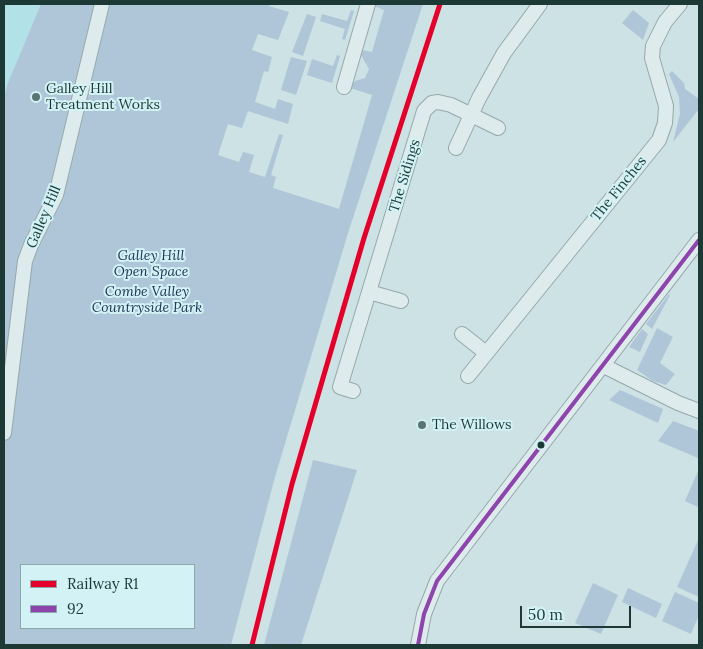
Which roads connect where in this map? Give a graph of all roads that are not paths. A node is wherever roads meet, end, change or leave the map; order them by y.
1 (102, 4) edge
2 (368, 4) edge
3 (540, 4) edge
4 (680, 4) edge
5 (344, 87) dead end
6 (472, 115) junction
7 (498, 128) dead end
8 (456, 148) dead end
9 (699, 240) edge
10 (369, 292) junction
11 (400, 301) dead end
12 (462, 334) dead end
13 (486, 353) junction
14 (604, 366) junction
15 (468, 376) dead end
16 (353, 391) dead end
17 (699, 411) edge
18 (4, 433) edge
19 (418, 645) edge

1 - 18 street, Galley Hill
2 - 5 street
3 - 6 street
4 - 13 street, The Finches
6 - 7 street
6 - 8 street
6 - 10 street, The Sidings
9 - 14 street
10 - 11 street
10 - 16 street, The Sidings
12 - 13 street
13 - 15 street, The Finches
14 - 17 street
14 - 19 street

